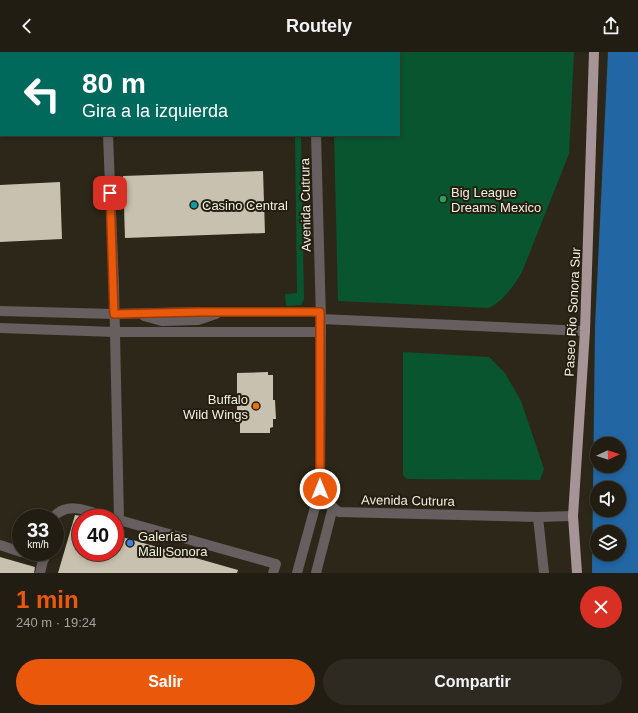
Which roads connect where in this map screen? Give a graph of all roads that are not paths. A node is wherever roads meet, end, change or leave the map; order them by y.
1 (594, 52) edge
2 (108, 136) edge
3 (316, 136) edge
4 (0, 311) edge
5 (114, 314) junction
6 (320, 316) junction
7 (0, 328) edge
8 (585, 331) junction
9 (115, 332) junction
10 (321, 332) junction
11 (320, 489) junction
12 (333, 507) junction
13 (63, 509) edge
14 (81, 509) edge
15 (115, 509) edge
16 (573, 516) junction
17 (538, 517) junction
18 (124, 522) edge
19 (0, 545) edge
20 (12, 549) edge
21 (43, 561) edge
22 (40, 573) edge
23 (273, 573) edge
24 (297, 573) edge
25 (316, 573) edge
26 (544, 573) edge
27 (577, 573) edge

1 - 8 main road, Paseo Rio Sonora Sur
2 - 5 street
3 - 6 street, Avenida Cutrura
4 - 5 street
5 - 6 street
5 - 9 street
6 - 8 street
6 - 10 street, Avenida Cutrura
7 - 9 street
8 - 16 main road, Paseo Rio Sonora Sur
9 - 10 street
9 - 15 street
10 - 11 street, Avenida Cutrura
11 - 12 street
11 - 24 street, Avenida Cutrura
12 - 17 street, Avenida Cutrura
12 - 25 street
13 - 14 street
16 - 17 street, Avenida Cutrura
16 - 27 main road, Paseo Rio Sonora Sur
17 - 26 street
18 - 23 street
19 - 20 street
21 - 22 street

